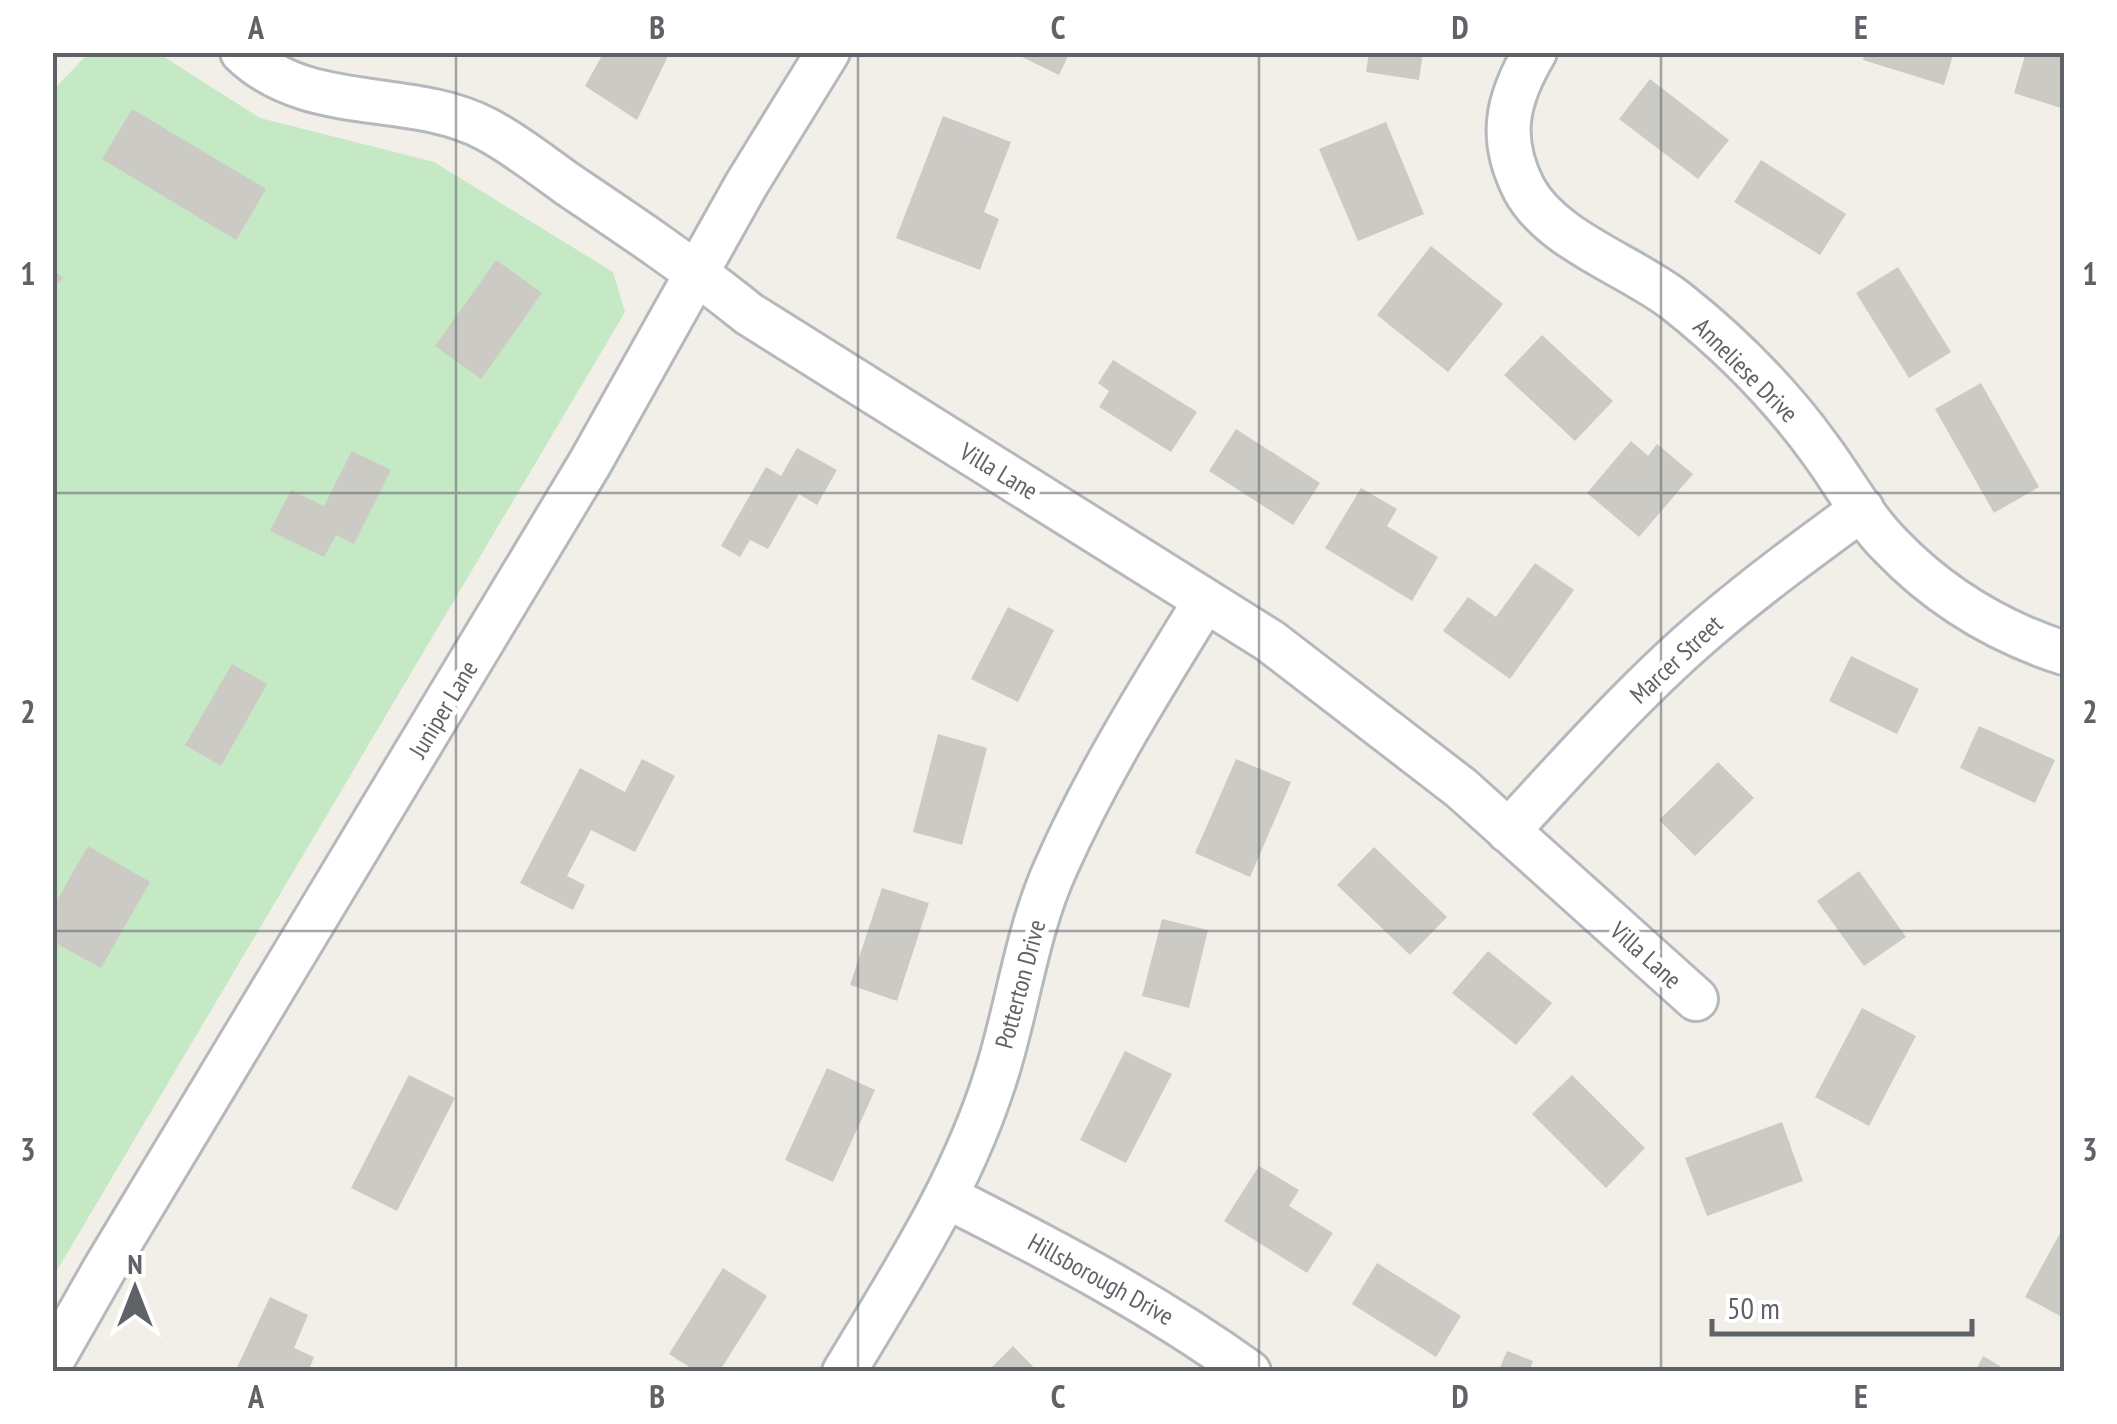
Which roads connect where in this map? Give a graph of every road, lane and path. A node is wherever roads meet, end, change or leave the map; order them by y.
1 (242, 52) edge
2 (828, 52) edge
3 (1535, 52) edge
4 (698, 272) junction
5 (1862, 509) junction
6 (1205, 601) junction
7 (2064, 653) edge
8 (1508, 831) junction
9 (1696, 999) dead end
10 (948, 1197) junction
11 (52, 1361) edge
12 (844, 1372) edge
13 (1248, 1372) edge

1 - 4 street, Villa Lane
2 - 4 street, Juniper Lane
3 - 5 street, Anneliese Drive
4 - 6 street, Villa Lane
4 - 11 street, Juniper Lane
5 - 7 street, Anneliese Drive
5 - 8 street, Marcer Street
6 - 8 street, Villa Lane
6 - 10 street, Potterton Drive
8 - 9 street, Villa Lane
10 - 12 street, Potterton Drive
10 - 13 street, Hillsborough Drive

